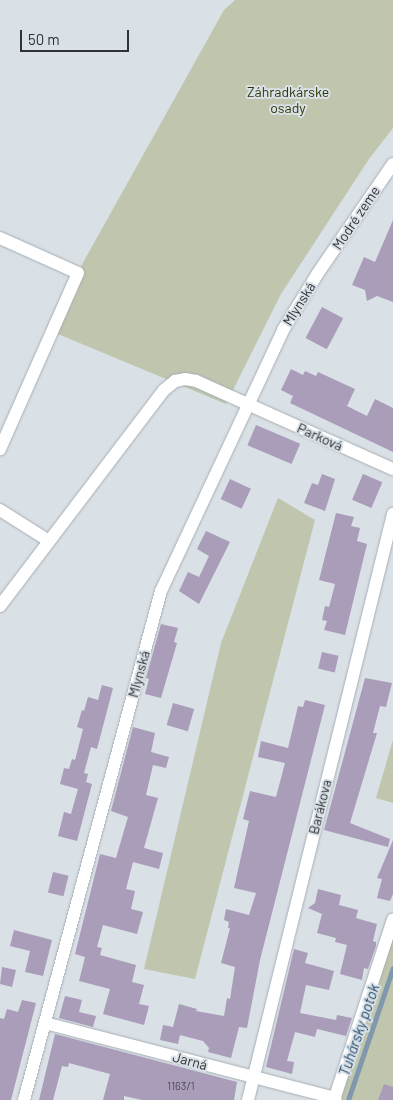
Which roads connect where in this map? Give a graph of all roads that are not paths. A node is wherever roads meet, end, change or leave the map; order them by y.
1 (393, 164) edge
2 (0, 238) edge
3 (318, 273) joint
4 (247, 405) junction
5 (0, 449) edge
6 (393, 469) edge
7 (0, 510) edge
8 (393, 514) edge
9 (49, 541) junction
10 (0, 606) edge
11 (393, 919) edge
12 (45, 1023) junction
13 (252, 1078) junction
14 (334, 1099) edge
15 (24, 1100) edge
16 (248, 1100) edge

1 - 3 street, Modré zeme
2 - 5 street
3 - 4 street, Mlynská
4 - 6 street, Parková
4 - 9 street, Parková
4 - 12 street, Mlynská
7 - 9 street
8 - 13 street, Barákova
9 - 10 street
11 - 14 street
12 - 13 street, Jarná
12 - 15 street, Mlynská
13 - 14 street, Jarná
13 - 16 street, Barákova

